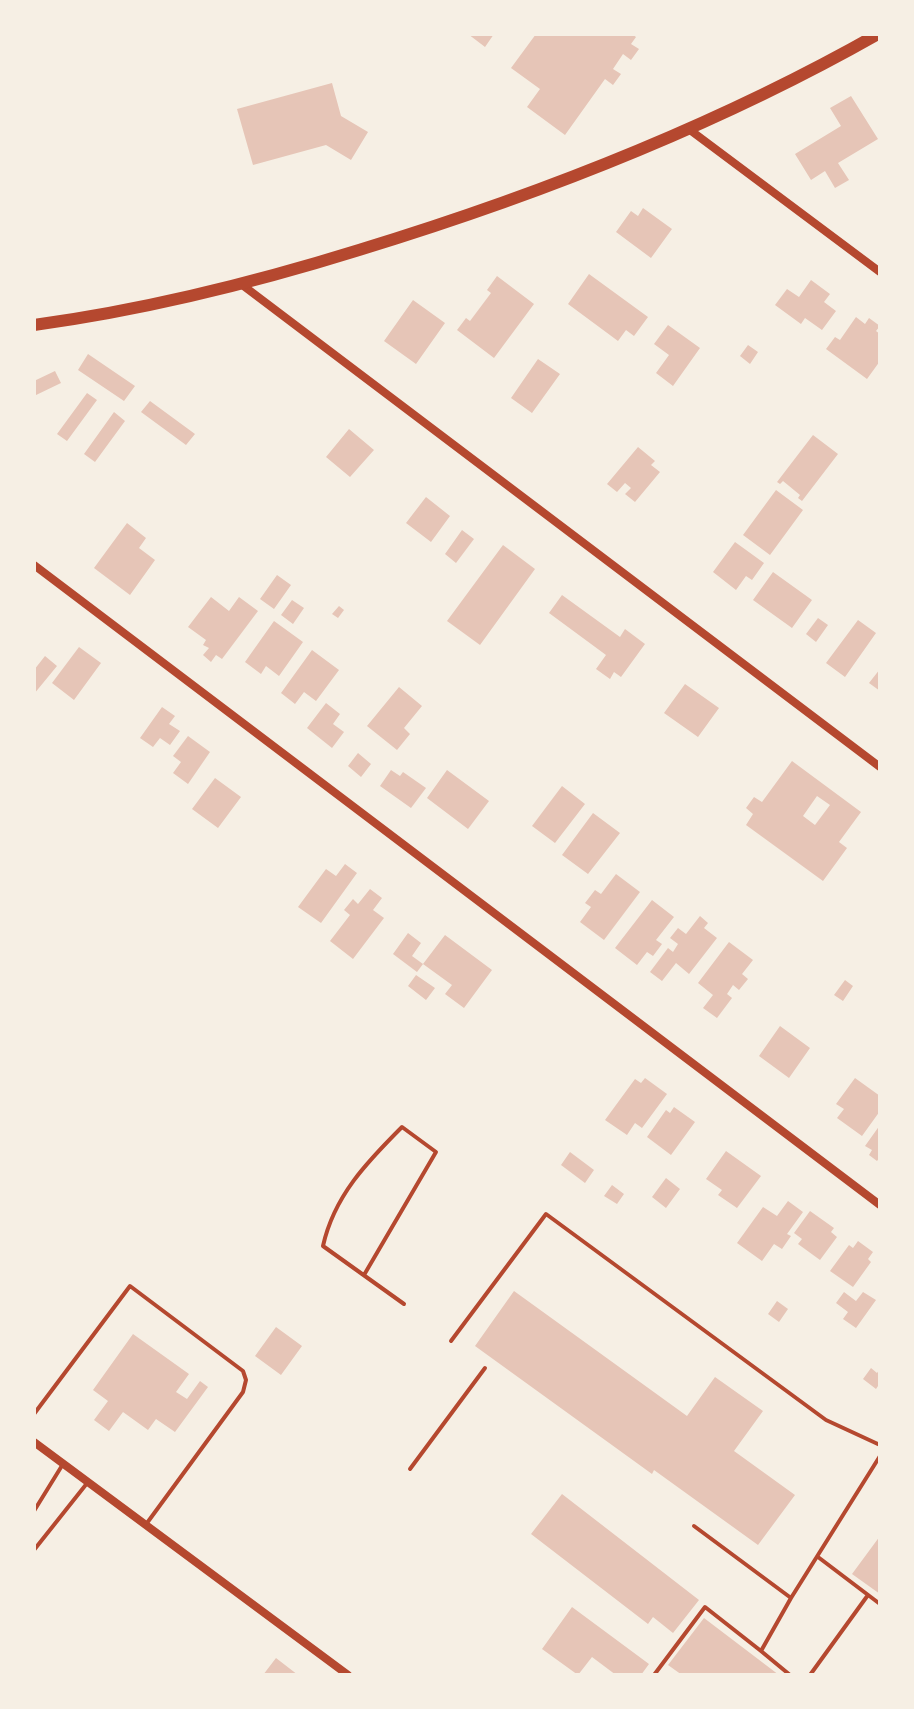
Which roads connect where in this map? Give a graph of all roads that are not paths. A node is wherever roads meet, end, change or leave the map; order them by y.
1 (878, 34) edge
2 (690, 130) junction
3 (880, 272) edge
4 (241, 284) junction
5 (34, 325) edge
6 (34, 565) edge
7 (880, 767) edge
8 (880, 1205) edge
9 (364, 1275) junction
10 (404, 1304) dead end
11 (451, 1341) dead end
12 (485, 1368) dead end
13 (34, 1414) edge
14 (34, 1442) edge
15 (880, 1445) edge
16 (880, 1456) edge
17 (63, 1464) junction
18 (410, 1469) dead end
19 (88, 1482) junction
20 (34, 1511) edge
21 (146, 1525) junction
22 (694, 1526) dead end
23 (34, 1550) edge
24 (818, 1557) junction
25 (868, 1595) junction
26 (791, 1598) junction
27 (880, 1604) edge
28 (761, 1651) junction
29 (348, 1675) edge
30 (654, 1675) edge
31 (790, 1675) edge
32 (810, 1675) edge

1 - 2 main road
2 - 3 street
2 - 4 main road
4 - 5 main road
4 - 7 street
6 - 8 street
9 - 9 lane
9 - 10 lane
11 - 15 lane
12 - 18 lane
13 - 21 lane
14 - 17 street
16 - 24 lane
17 - 19 street
17 - 20 lane
19 - 21 street
19 - 23 lane
21 - 29 street
22 - 26 lane
24 - 25 lane
24 - 26 lane
25 - 27 lane
25 - 32 lane
26 - 28 lane
28 - 30 lane
28 - 31 lane

